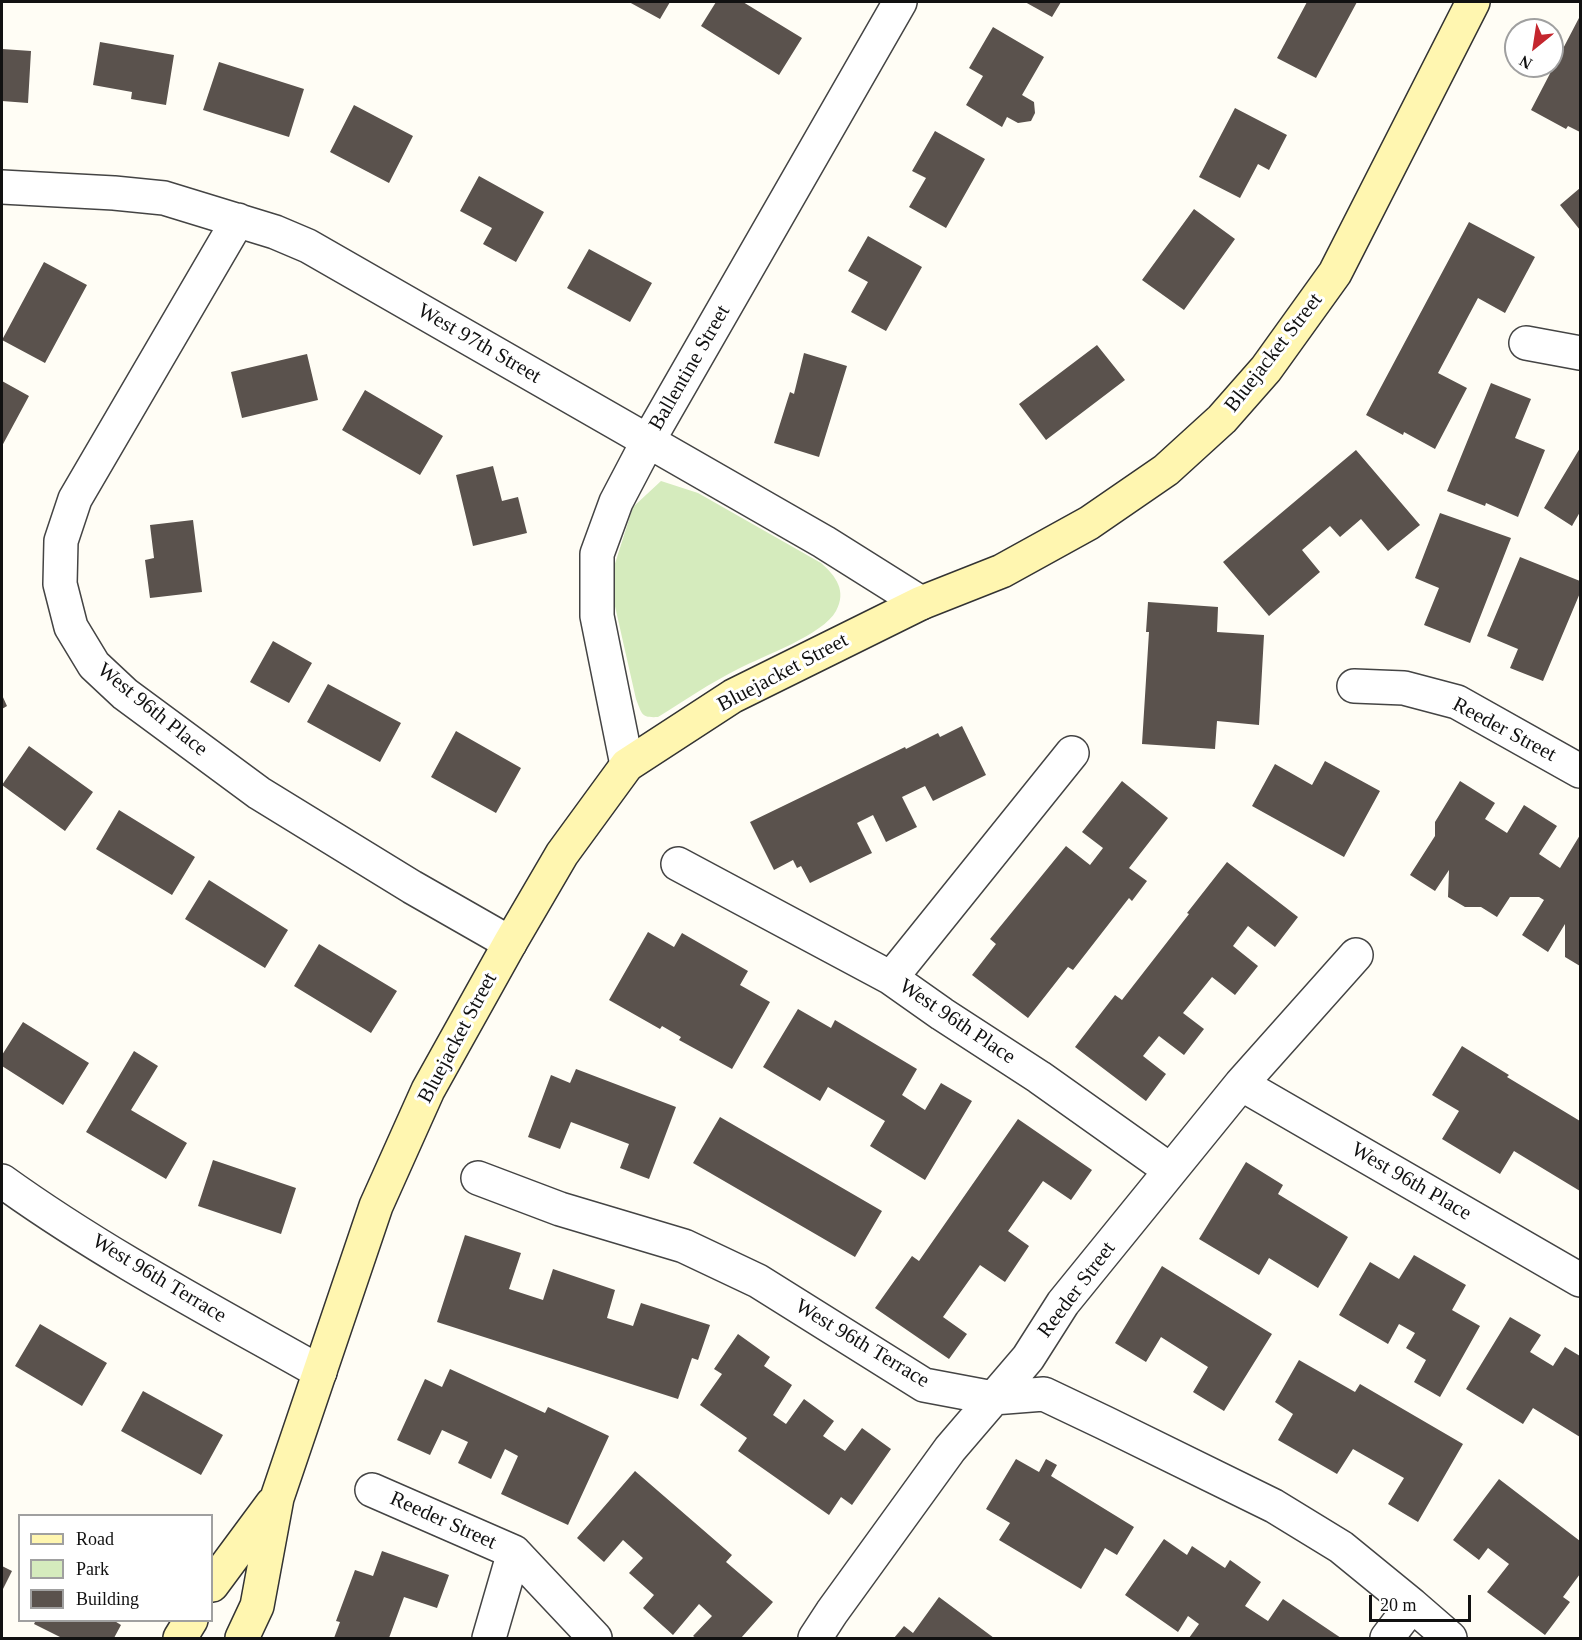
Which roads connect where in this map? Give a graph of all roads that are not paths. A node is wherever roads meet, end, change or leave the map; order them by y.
1 (900, 2) edge
2 (1473, 2) edge
3 (2, 187) edge
4 (238, 220) junction
5 (1526, 343) dead end
6 (1581, 353) edge
7 (648, 441) junction
8 (921, 603) junction
9 (1354, 686) dead end
10 (1072, 753) dead end
11 (627, 765) junction
12 (1581, 771) edge
13 (678, 864) dead end
14 (510, 943) junction
15 (1356, 955) dead end
16 (891, 978) junction
17 (1241, 1084) junction
18 (1170, 1170) junction
19 (478, 1178) dead end
20 (2, 1181) edge
21 (1581, 1280) edge
22 (320, 1372) junction
23 (993, 1398) junction
24 (372, 1490) dead end
25 (277, 1498) junction
26 (514, 1552) junction
27 (213, 1584) edge
28 (1412, 1605) junction
29 (190, 1622) edge
30 (180, 1638) edge
31 (242, 1638) edge
32 (489, 1638) edge
33 (595, 1638) edge
34 (815, 1638) edge
35 (1387, 1638) edge
36 (1450, 1638) edge

1 - 7 street, Ballentine Street
2 - 8 street, Bluejacket Street
3 - 4 street, West 97th Street
4 - 7 street, West 97th Street
4 - 14 street, West 96th Place
5 - 6 street
7 - 8 street, West 97th Street
7 - 11 street, Ballentine Street
8 - 11 street, Bluejacket Street
9 - 12 street, Reeder Street
10 - 16 street, West 96th Place
11 - 14 street, Bluejacket Street
13 - 16 street, West 96th Place
14 - 22 street, Bluejacket Street
15 - 17 street, Reeder Street
16 - 18 street, West 96th Place
17 - 18 street, Reeder Street
17 - 21 street, West 96th Place
18 - 23 street, Reeder Street
19 - 23 street, West 96th Terrace
20 - 22 street, West 96th Terrace
22 - 25 street, Bluejacket Street
23 - 28 street, West 96th Terrace
23 - 34 street, Reeder Street
24 - 26 street, Reeder Street
25 - 27 street, Bluejacket Street
25 - 31 street, Bluejacket Street
26 - 32 street, Reeder Street
26 - 33 street, Reeder Street
28 - 35 street
28 - 36 street, West 96th Terrace
29 - 30 street

